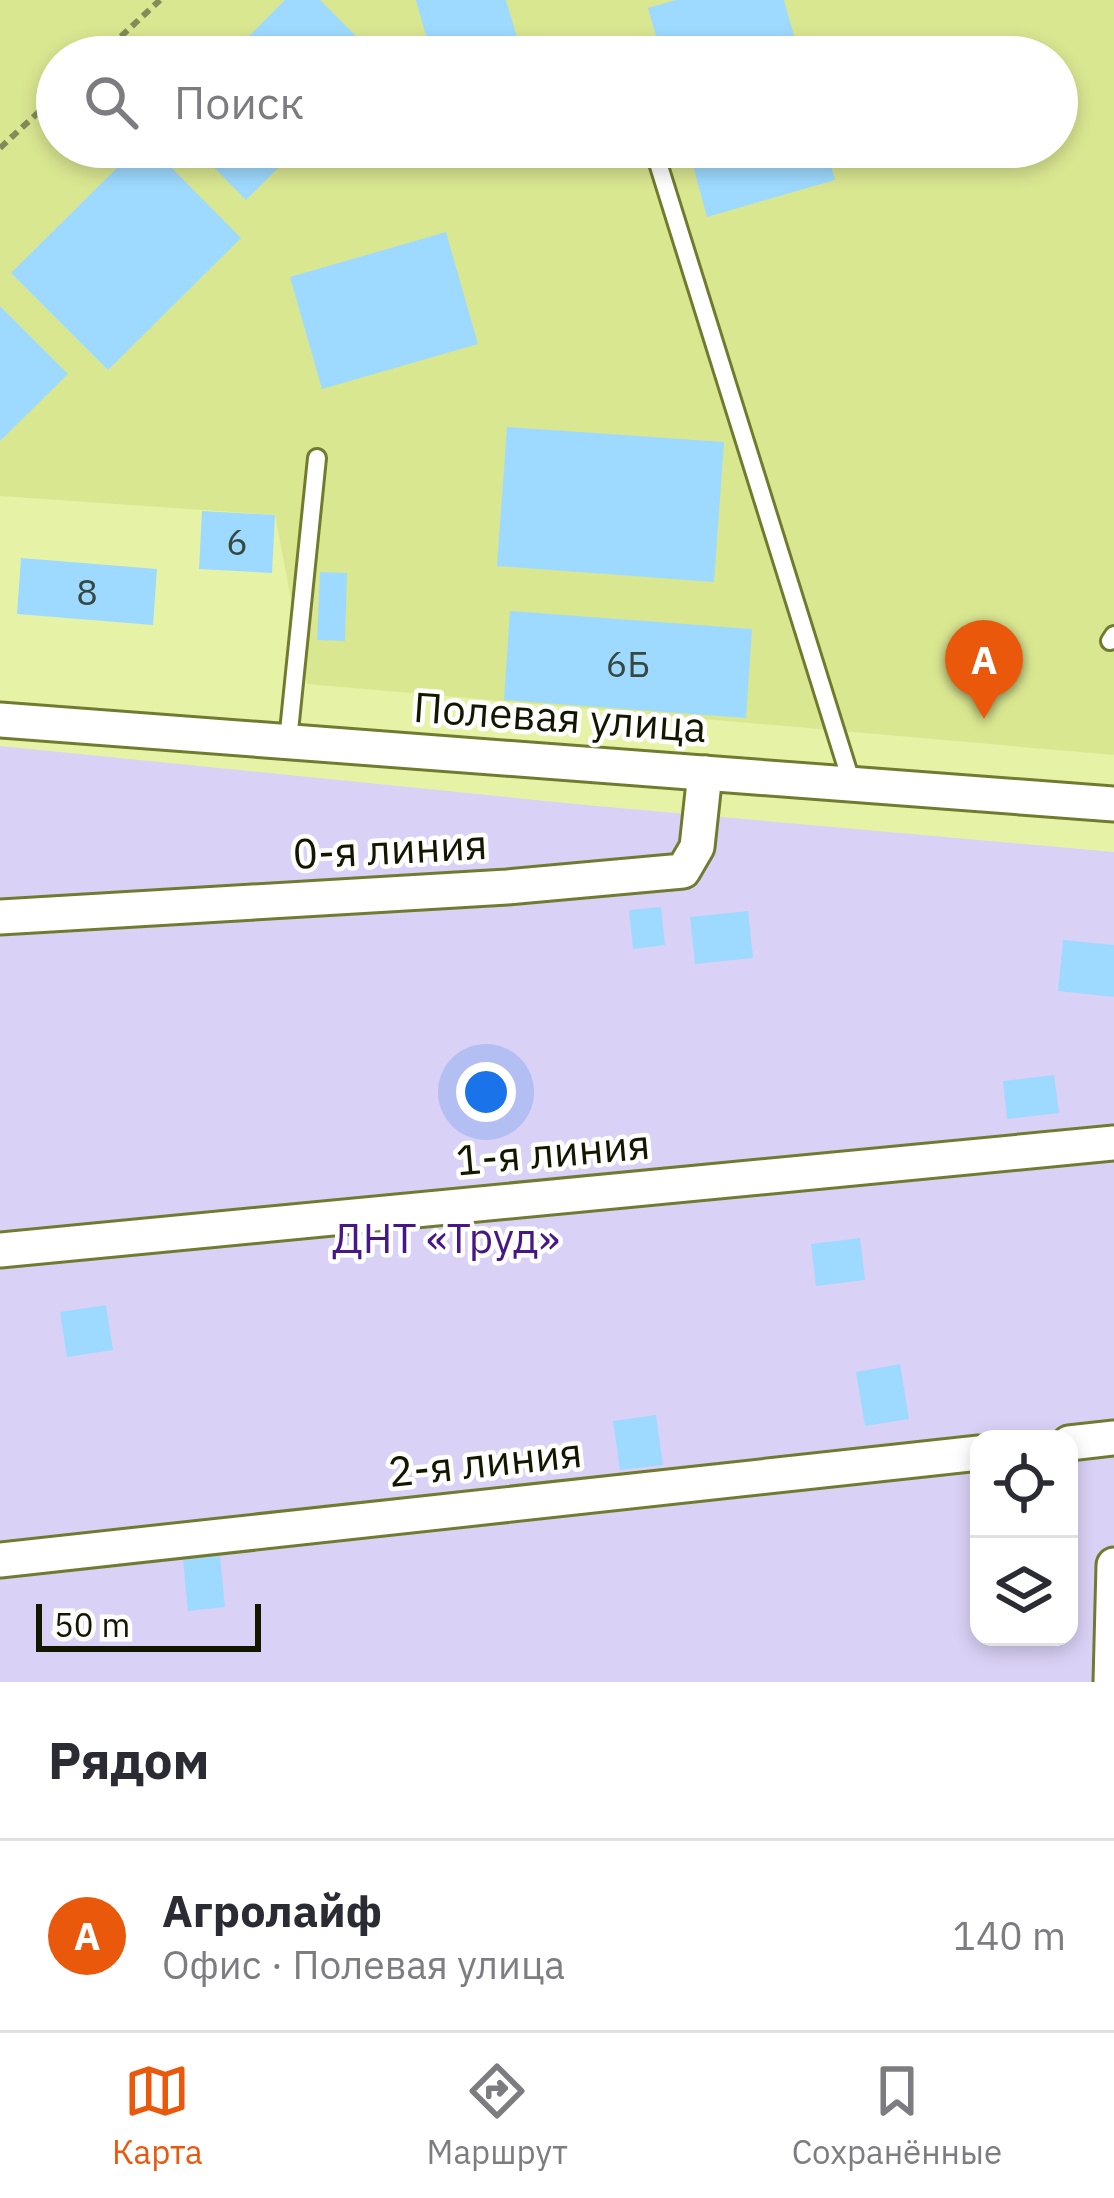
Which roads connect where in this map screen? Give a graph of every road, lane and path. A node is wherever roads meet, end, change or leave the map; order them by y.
1 (160, 0) edge
2 (121, 36) edge
3 (36, 115) edge
4 (0, 148) edge
5 (660, 168) edge
6 (316, 458) dead end
7 (0, 720) edge
8 (288, 741) junction
9 (705, 773) junction
10 (852, 784) junction
11 (1114, 804) edge
12 (0, 916) edge
13 (1114, 1143) edge
14 (0, 1250) edge
15 (1114, 1438) edge
16 (1078, 1442) edge
17 (970, 1454) edge
18 (0, 1560) edge
19 (1114, 1565) edge
20 (1111, 1682) edge

1 - 2 path
3 - 4 path
5 - 10 lane
6 - 8 lane
7 - 8 street, Полевая улица
8 - 9 street, Полевая улица
9 - 10 street, Полевая улица
9 - 12 street, 0-я линия
10 - 11 street, Полевая улица
13 - 14 street, 1-я линия
15 - 16 street
17 - 18 street, 2-я линия
19 - 20 street

